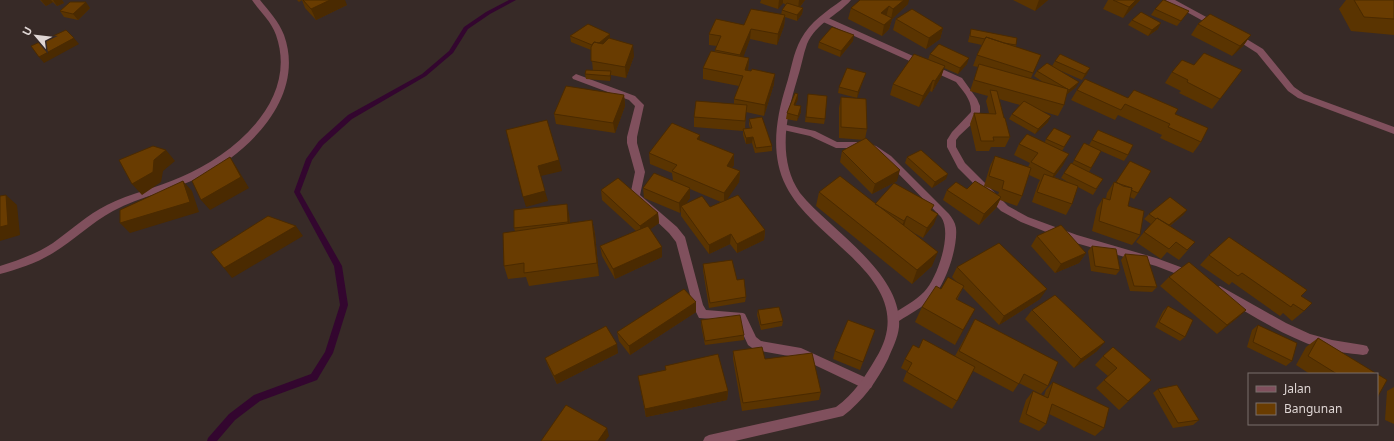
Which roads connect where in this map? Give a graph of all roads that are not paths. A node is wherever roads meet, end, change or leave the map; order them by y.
1 (256, 0) edge
2 (847, 0) edge
3 (1169, 0) edge
4 (824, 19) junction
5 (576, 77) dead end
6 (782, 127) junction
7 (1394, 131) edge
8 (0, 270) edge
9 (895, 318) junction
10 (1363, 350) dead end
11 (867, 384) junction
12 (709, 441) edge

1 - 8 street
2 - 4 street
3 - 7 street
4 - 6 street
4 - 10 street
5 - 11 street
6 - 9 street
6 - 9 street
9 - 11 street
11 - 12 street

